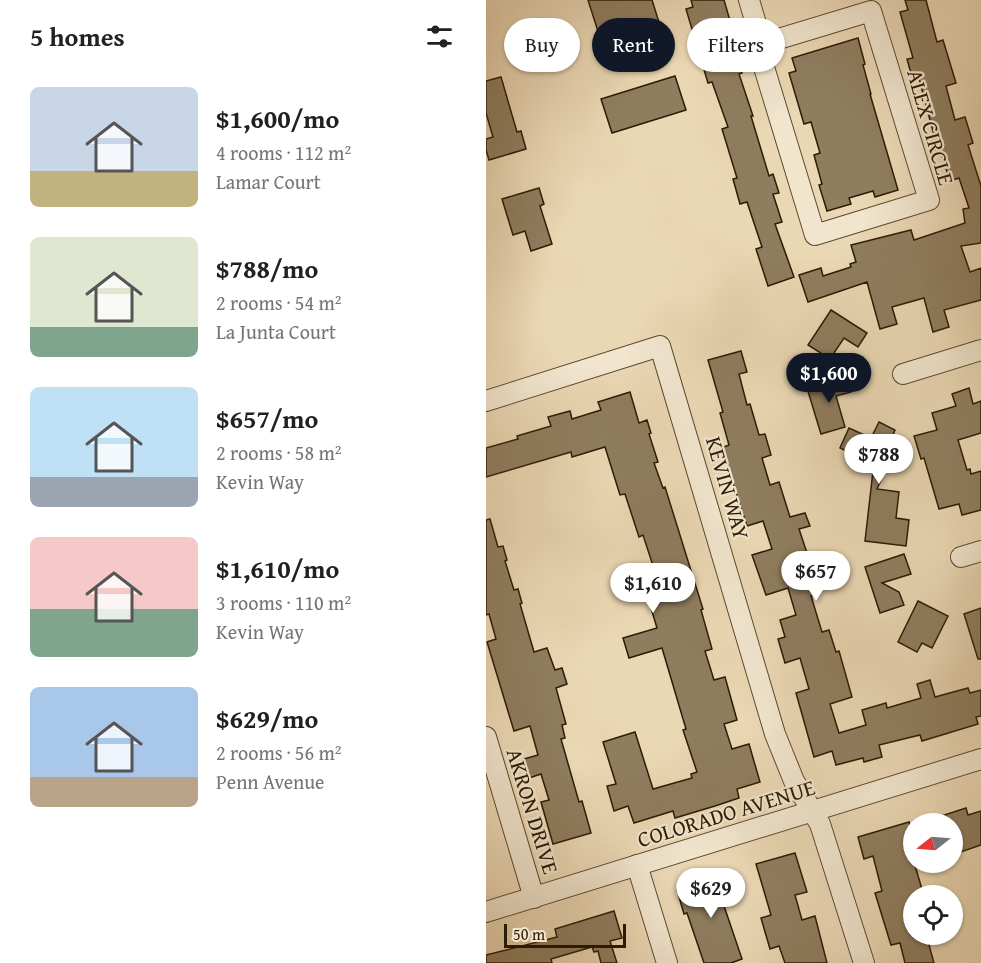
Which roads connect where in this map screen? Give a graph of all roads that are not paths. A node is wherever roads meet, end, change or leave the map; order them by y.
1 (749, 0) edge
2 (754, 18) edge
3 (762, 44) joint
4 (981, 350) edge
5 (903, 374) dead end
6 (486, 401) edge
7 (981, 551) edge
8 (961, 557) dead end
9 (486, 737) edge
10 (981, 759) edge
11 (813, 811) junction
12 (637, 865) junction
13 (534, 898) junction
14 (486, 912) edge
15 (667, 963) edge
16 (864, 963) edge

1 - 2 street, ALEX CIRCLE
3 - 3 street, ALEX CIRCLE
4 - 5 street
6 - 11 street, KEVIN WAY
7 - 8 street
9 - 13 street, AKRON DRIVE
10 - 11 street, COLORADO AVENUE
11 - 12 street, COLORADO AVENUE
11 - 16 street, KEVIN WAY
12 - 13 street, COLORADO AVENUE
12 - 15 street
13 - 14 street, COLORADO AVENUE

